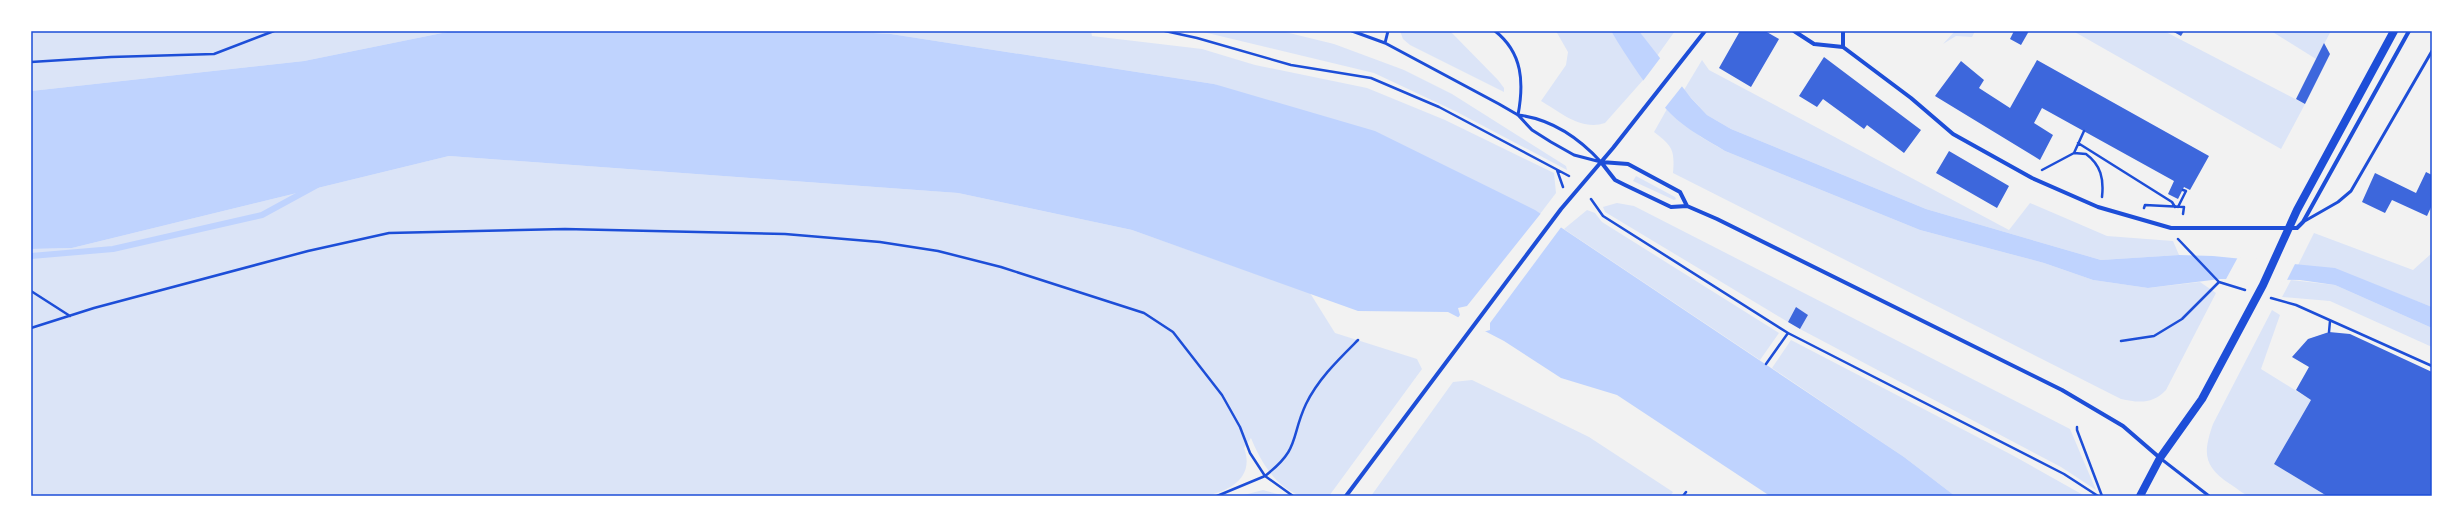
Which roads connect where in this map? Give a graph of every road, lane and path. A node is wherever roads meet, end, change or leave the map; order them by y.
1 (274, 31) edge
2 (1165, 31) edge
3 (1352, 31) edge
4 (1388, 31) edge
5 (1495, 31) edge
6 (1705, 31) edge
7 (1794, 31) edge
8 (1843, 31) edge
9 (2394, 31) edge
10 (2409, 31) edge
11 (1385, 43) junction
12 (1843, 47) junction
13 (2432, 51) edge
14 (31, 62) edge
15 (1518, 114) junction
16 (2084, 131) dead end
17 (2078, 143) junction
18 (2074, 153) junction
19 (1601, 162) junction
20 (1556, 169) junction
21 (2040, 172) dead end
22 (1569, 176) dead end
23 (1564, 189) dead end
24 (2183, 190) dead end
25 (2102, 197) dead end
26 (1591, 199) dead end
27 (2145, 205) dead end
28 (1687, 206) junction
29 (2176, 207) junction
30 (2183, 214) dead end
31 (2303, 222) junction
32 (2171, 228) junction
33 (31, 291) edge
34 (2296, 305) dead end
35 (70, 316) junction
36 (2330, 320) junction
37 (31, 328) edge
38 (2329, 332) dead end
39 (1788, 333) junction
40 (1358, 340) dead end
41 (2122, 341) dead end
42 (1766, 364) dead end
43 (2432, 366) edge
44 (2077, 428) dead end
45 (2160, 458) junction
46 (1265, 476) junction
47 (1686, 492) dead end
48 (1217, 496) edge
49 (1293, 496) edge
50 (1346, 496) edge
51 (1683, 496) edge
52 (2098, 496) edge
53 (2102, 496) edge
54 (2140, 496) edge
55 (2209, 496) edge

1 - 14 path
2 - 20 path
3 - 11 lane
4 - 11 lane
5 - 15 lane
6 - 19 street
7 - 12 street
8 - 12 street
9 - 45 main road
10 - 31 street
11 - 15 lane
12 - 32 street
13 - 31 lane
15 - 19 lane
15 - 19 lane
16 - 17 path
17 - 18 path
17 - 29 path
18 - 21 path
18 - 25 path
19 - 28 street
19 - 28 street
19 - 50 street
20 - 22 path
20 - 23 path
24 - 29 path
26 - 39 path
27 - 29 path
28 - 45 street
29 - 30 path
31 - 32 street
32 - 41 path
33 - 35 path
34 - 36 path
35 - 37 path
35 - 46 path
36 - 38 path
36 - 43 path
39 - 42 path
39 - 52 path
40 - 46 path
44 - 53 path
45 - 54 main road
45 - 55 lane
46 - 48 path
46 - 49 path
47 - 51 path

